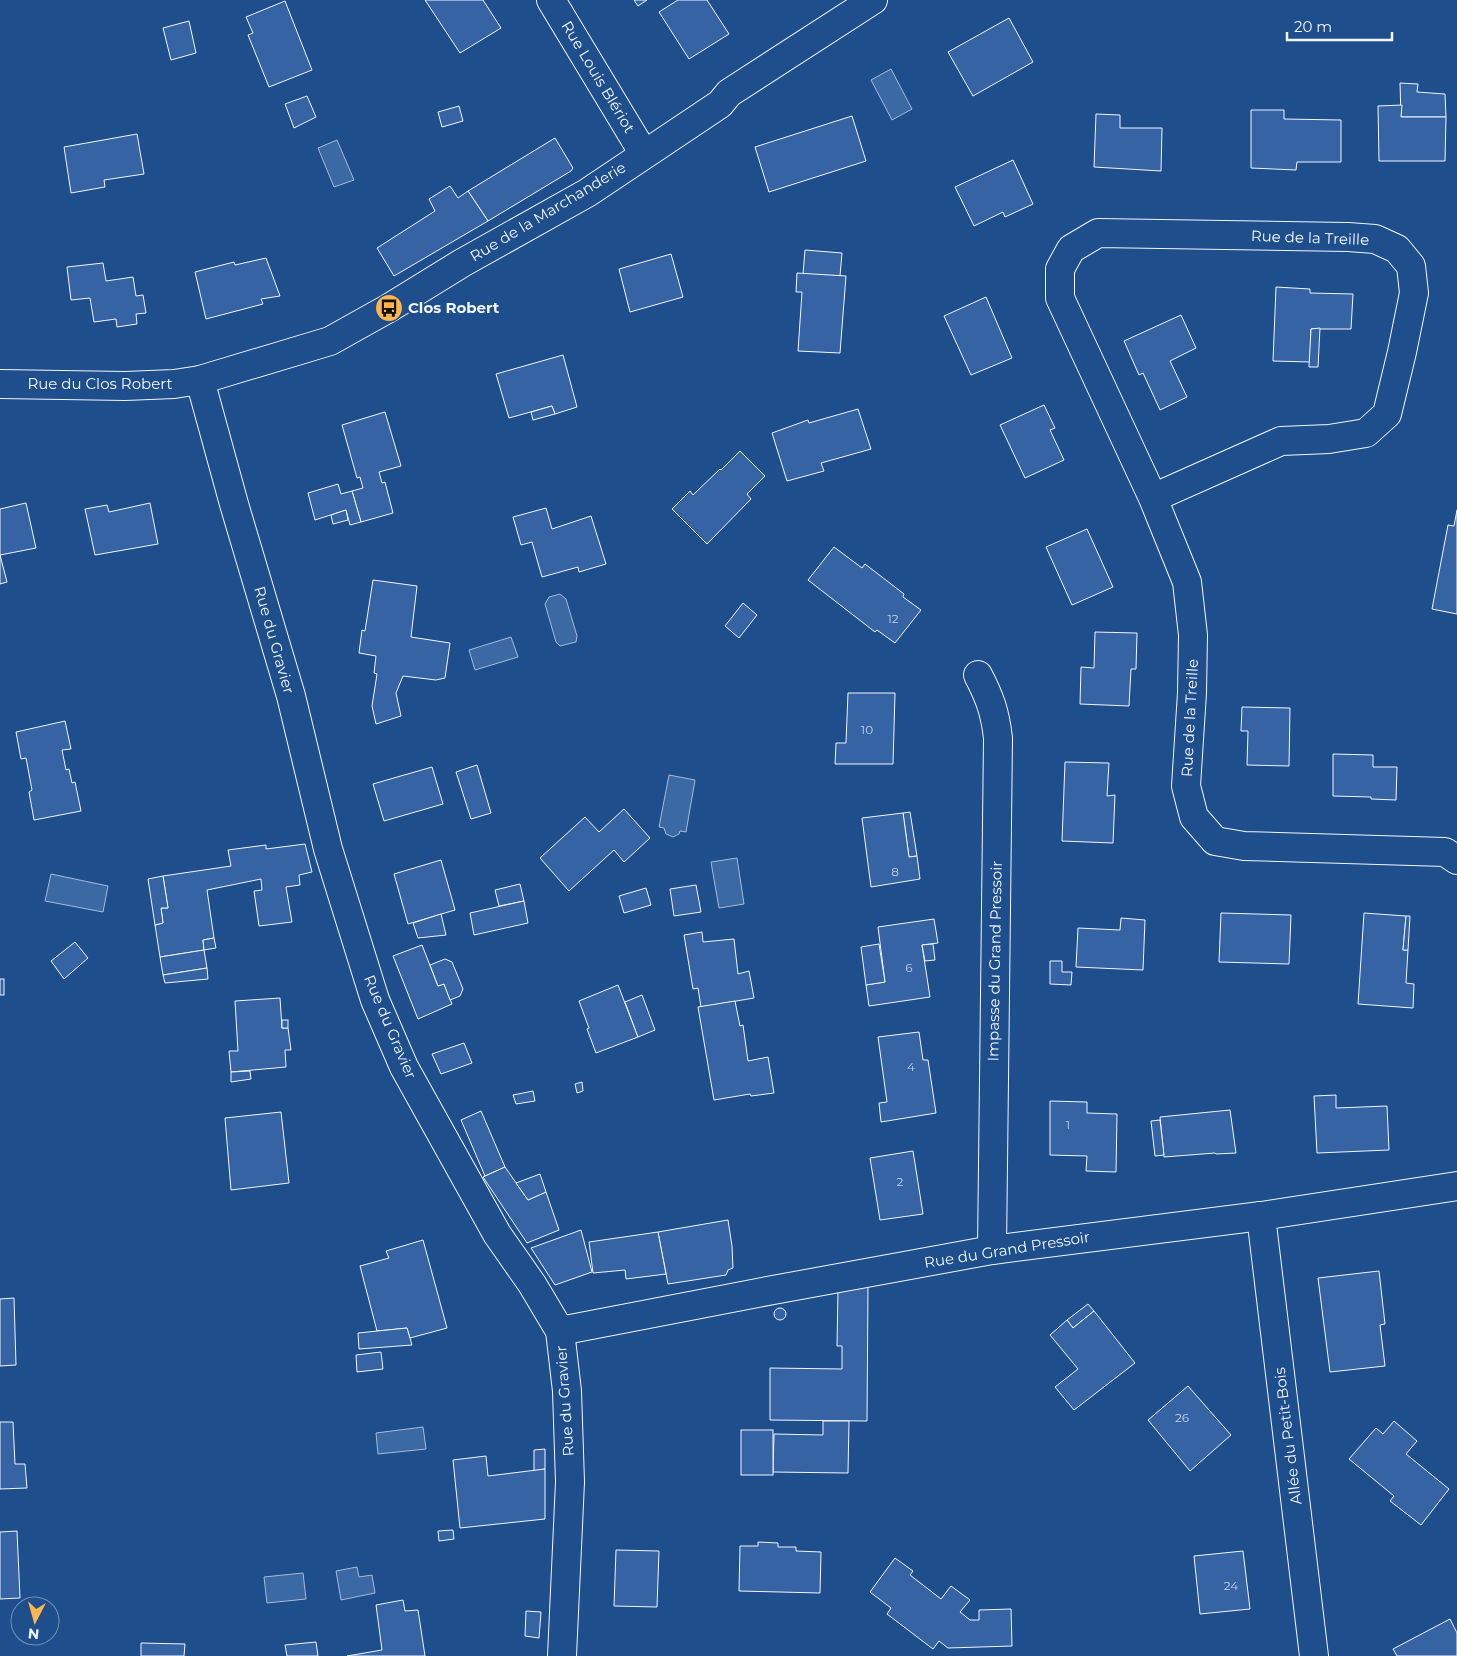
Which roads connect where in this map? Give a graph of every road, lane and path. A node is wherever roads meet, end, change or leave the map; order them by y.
1 (551, 0) edge
2 (873, 0) edge
3 (644, 154) junction
4 (200, 380) junction
5 (0, 384) edge
6 (1154, 498) junction
7 (978, 675) dead end
8 (1457, 860) edge
9 (1457, 1186) edge
10 (1261, 1216) junction
11 (992, 1250) junction
12 (560, 1331) junction
13 (562, 1656) edge
14 (1314, 1656) edge

1 - 3 street, Rue Louis Blériot
2 - 3 street, Rue de la Marchanderie
3 - 4 street, Rue de la Marchanderie
4 - 5 street, Rue du Clos Robert
4 - 12 street, Rue du Gravier
6 - 6 street, Rue de la Treille
6 - 8 street, Rue de la Treille
7 - 11 street, Impasse du Grand Pressoir
9 - 10 street, Rue du Grand Pressoir
10 - 11 street, Rue du Grand Pressoir
10 - 14 street, Allée du Petit-Bois
11 - 12 street, Rue du Grand Pressoir
12 - 13 street, Rue du Gravier

